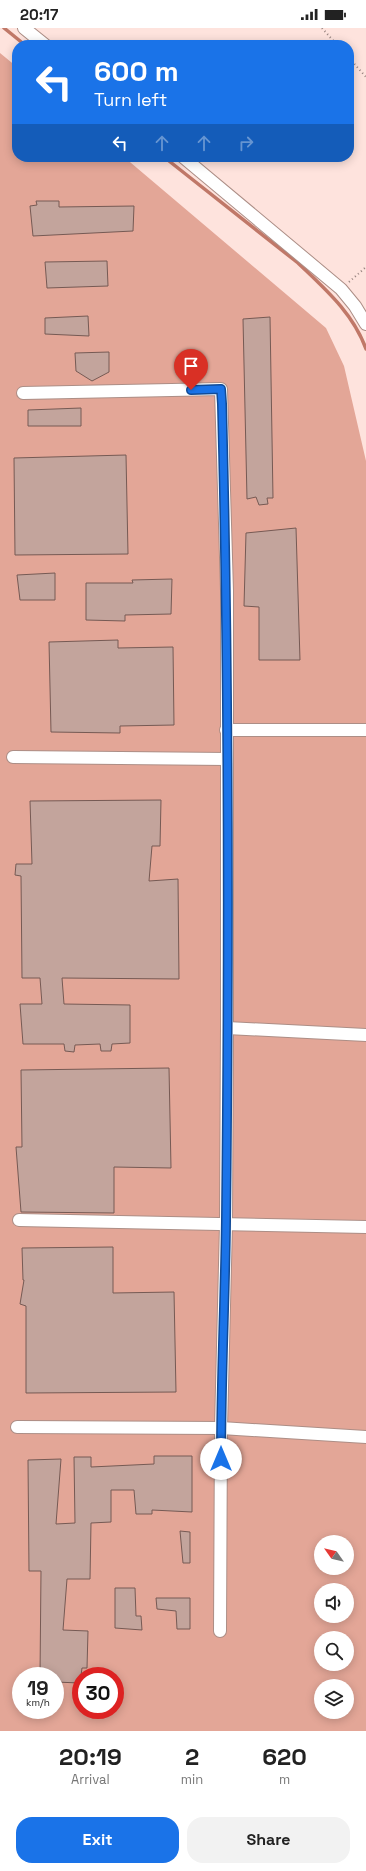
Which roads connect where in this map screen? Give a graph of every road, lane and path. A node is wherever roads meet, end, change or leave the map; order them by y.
1 (24, 28) edge
2 (322, 28) edge
3 (39, 40) edge
4 (333, 40) edge
5 (354, 64) edge
6 (366, 77) edge
7 (189, 162) edge
8 (366, 267) edge
9 (341, 290) junction
10 (366, 324) edge
11 (23, 393) dead end
12 (226, 730) junction
13 (366, 730) edge
14 (13, 756) dead end
15 (227, 759) junction
16 (227, 1028) junction
17 (366, 1035) edge
18 (19, 1220) dead end
19 (226, 1224) junction
20 (366, 1227) edge
21 (17, 1427) dead end
22 (221, 1428) junction
23 (366, 1437) edge
24 (220, 1631) dead end

1 - 3 street
2 - 4 path
5 - 6 path
7 - 9 street
8 - 9 path
9 - 10 street
11 - 12 street
12 - 13 street
12 - 15 street
14 - 15 street
15 - 16 street
16 - 17 street
16 - 19 street
18 - 19 street
19 - 20 street
19 - 22 street
21 - 22 street
22 - 23 street
22 - 24 street

